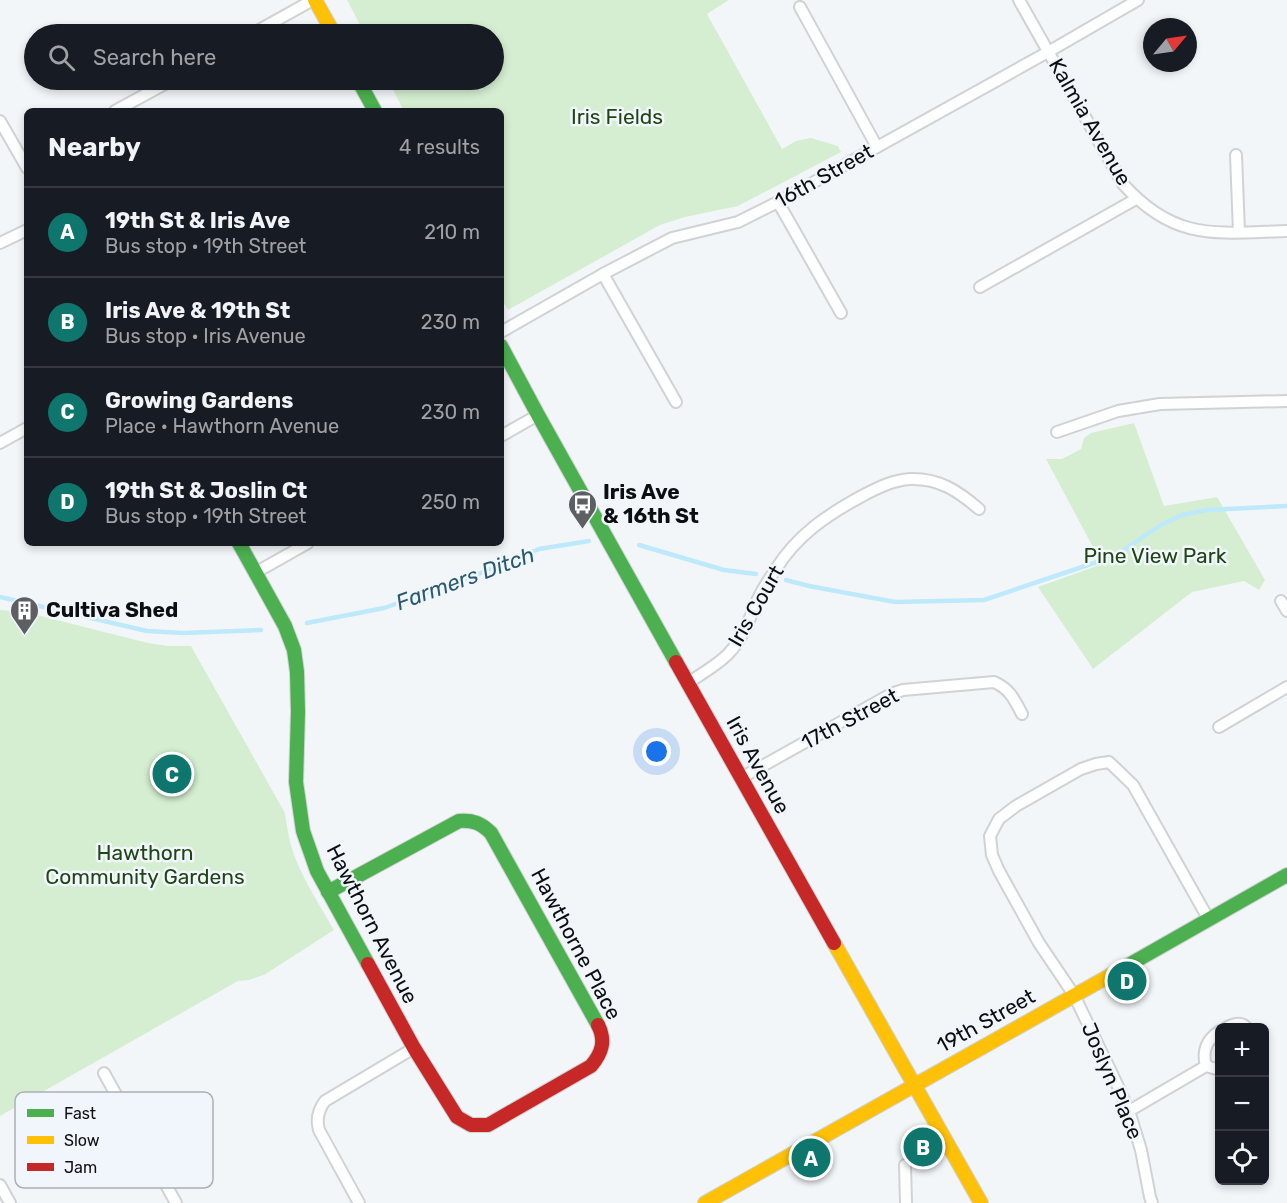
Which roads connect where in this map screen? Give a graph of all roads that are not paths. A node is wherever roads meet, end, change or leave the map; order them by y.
1 (314, 0) edge
2 (1018, 0) edge
3 (1138, 0) edge
4 (800, 7) dead end
5 (270, 24) edge
6 (328, 24) edge
7 (1048, 52) junction
8 (154, 90) edge
9 (363, 90) edge
10 (121, 108) edge
11 (373, 108) edge
12 (0, 121) edge
13 (877, 147) junction
14 (1236, 155) dead end
15 (24, 160) edge
16 (1136, 199) junction
17 (778, 202) junction
18 (24, 231) edge
19 (1287, 231) edge
20 (1239, 232) junction
21 (0, 243) edge
22 (603, 274) junction
23 (980, 287) dead end
24 (841, 313) dead end
25 (504, 330) edge
26 (504, 352) edge
27 (1287, 401) edge
28 (676, 402) dead end
29 (538, 415) junction
30 (24, 430) edge
31 (1057, 432) dead end
32 (504, 433) edge
33 (0, 443) edge
34 (979, 509) dead end
35 (241, 546) edge
36 (303, 546) edge
37 (255, 573) junction
38 (1281, 601) dead end
39 (1287, 611) edge
40 (688, 683) junction
41 (1287, 687) edge
42 (1022, 714) dead end
43 (1219, 727) dead end
44 (741, 778) junction
45 (1287, 875) edge
46 (328, 892) junction
47 (1209, 920) junction
48 (1074, 995) junction
49 (1215, 1035) edge
50 (414, 1048) junction
51 (1206, 1066) junction
52 (1215, 1069) edge
53 (104, 1073) dead end
54 (914, 1085) junction
55 (115, 1092) edge
56 (1129, 1111) junction
57 (905, 1165) dead end
58 (0, 1185) edge
59 (168, 1188) edge
60 (10, 1203) edge
61 (176, 1203) edge
62 (359, 1203) edge
63 (705, 1203) edge
64 (906, 1203) edge
65 (981, 1203) edge
66 (1152, 1203) edge

1 - 5 street
1 - 6 street
2 - 7 street, Kalmia Avenue
3 - 7 street, 16th Street
4 - 13 street
7 - 13 street, 16th Street
7 - 16 street, Kalmia Avenue
8 - 10 street
9 - 11 street
12 - 15 street
13 - 17 street, 16th Street
14 - 20 street
16 - 20 street, Kalmia Avenue
16 - 23 street
17 - 22 street, 16th Street
17 - 24 street
18 - 21 street
19 - 20 street, Kalmia Avenue
22 - 25 street, 16th Street
22 - 28 street
26 - 29 street, Iris Avenue
27 - 31 street
29 - 32 street
29 - 40 street, Iris Avenue
30 - 33 street
34 - 40 street, Iris Court
35 - 37 street, Hawthorn Avenue
36 - 37 street
37 - 46 street, Hawthorn Avenue
38 - 39 street
40 - 44 street, Iris Avenue
41 - 43 street
42 - 44 street, 17th Street
44 - 54 street, Iris Avenue
45 - 47 street, 19th Street
46 - 50 street, Hawthorn Avenue
46 - 50 street, Hawthorne Place
47 - 48 street, 19th Street
47 - 48 street, Joslyn Place
48 - 54 street, 19th Street
48 - 56 street, Joslyn Place
49 - 51 street
50 - 62 street
51 - 52 street
51 - 56 street
53 - 55 street
54 - 63 street, 19th Street
54 - 65 street, Iris Avenue
56 - 66 street, Joslyn Place
57 - 64 street
58 - 60 street
59 - 61 street

